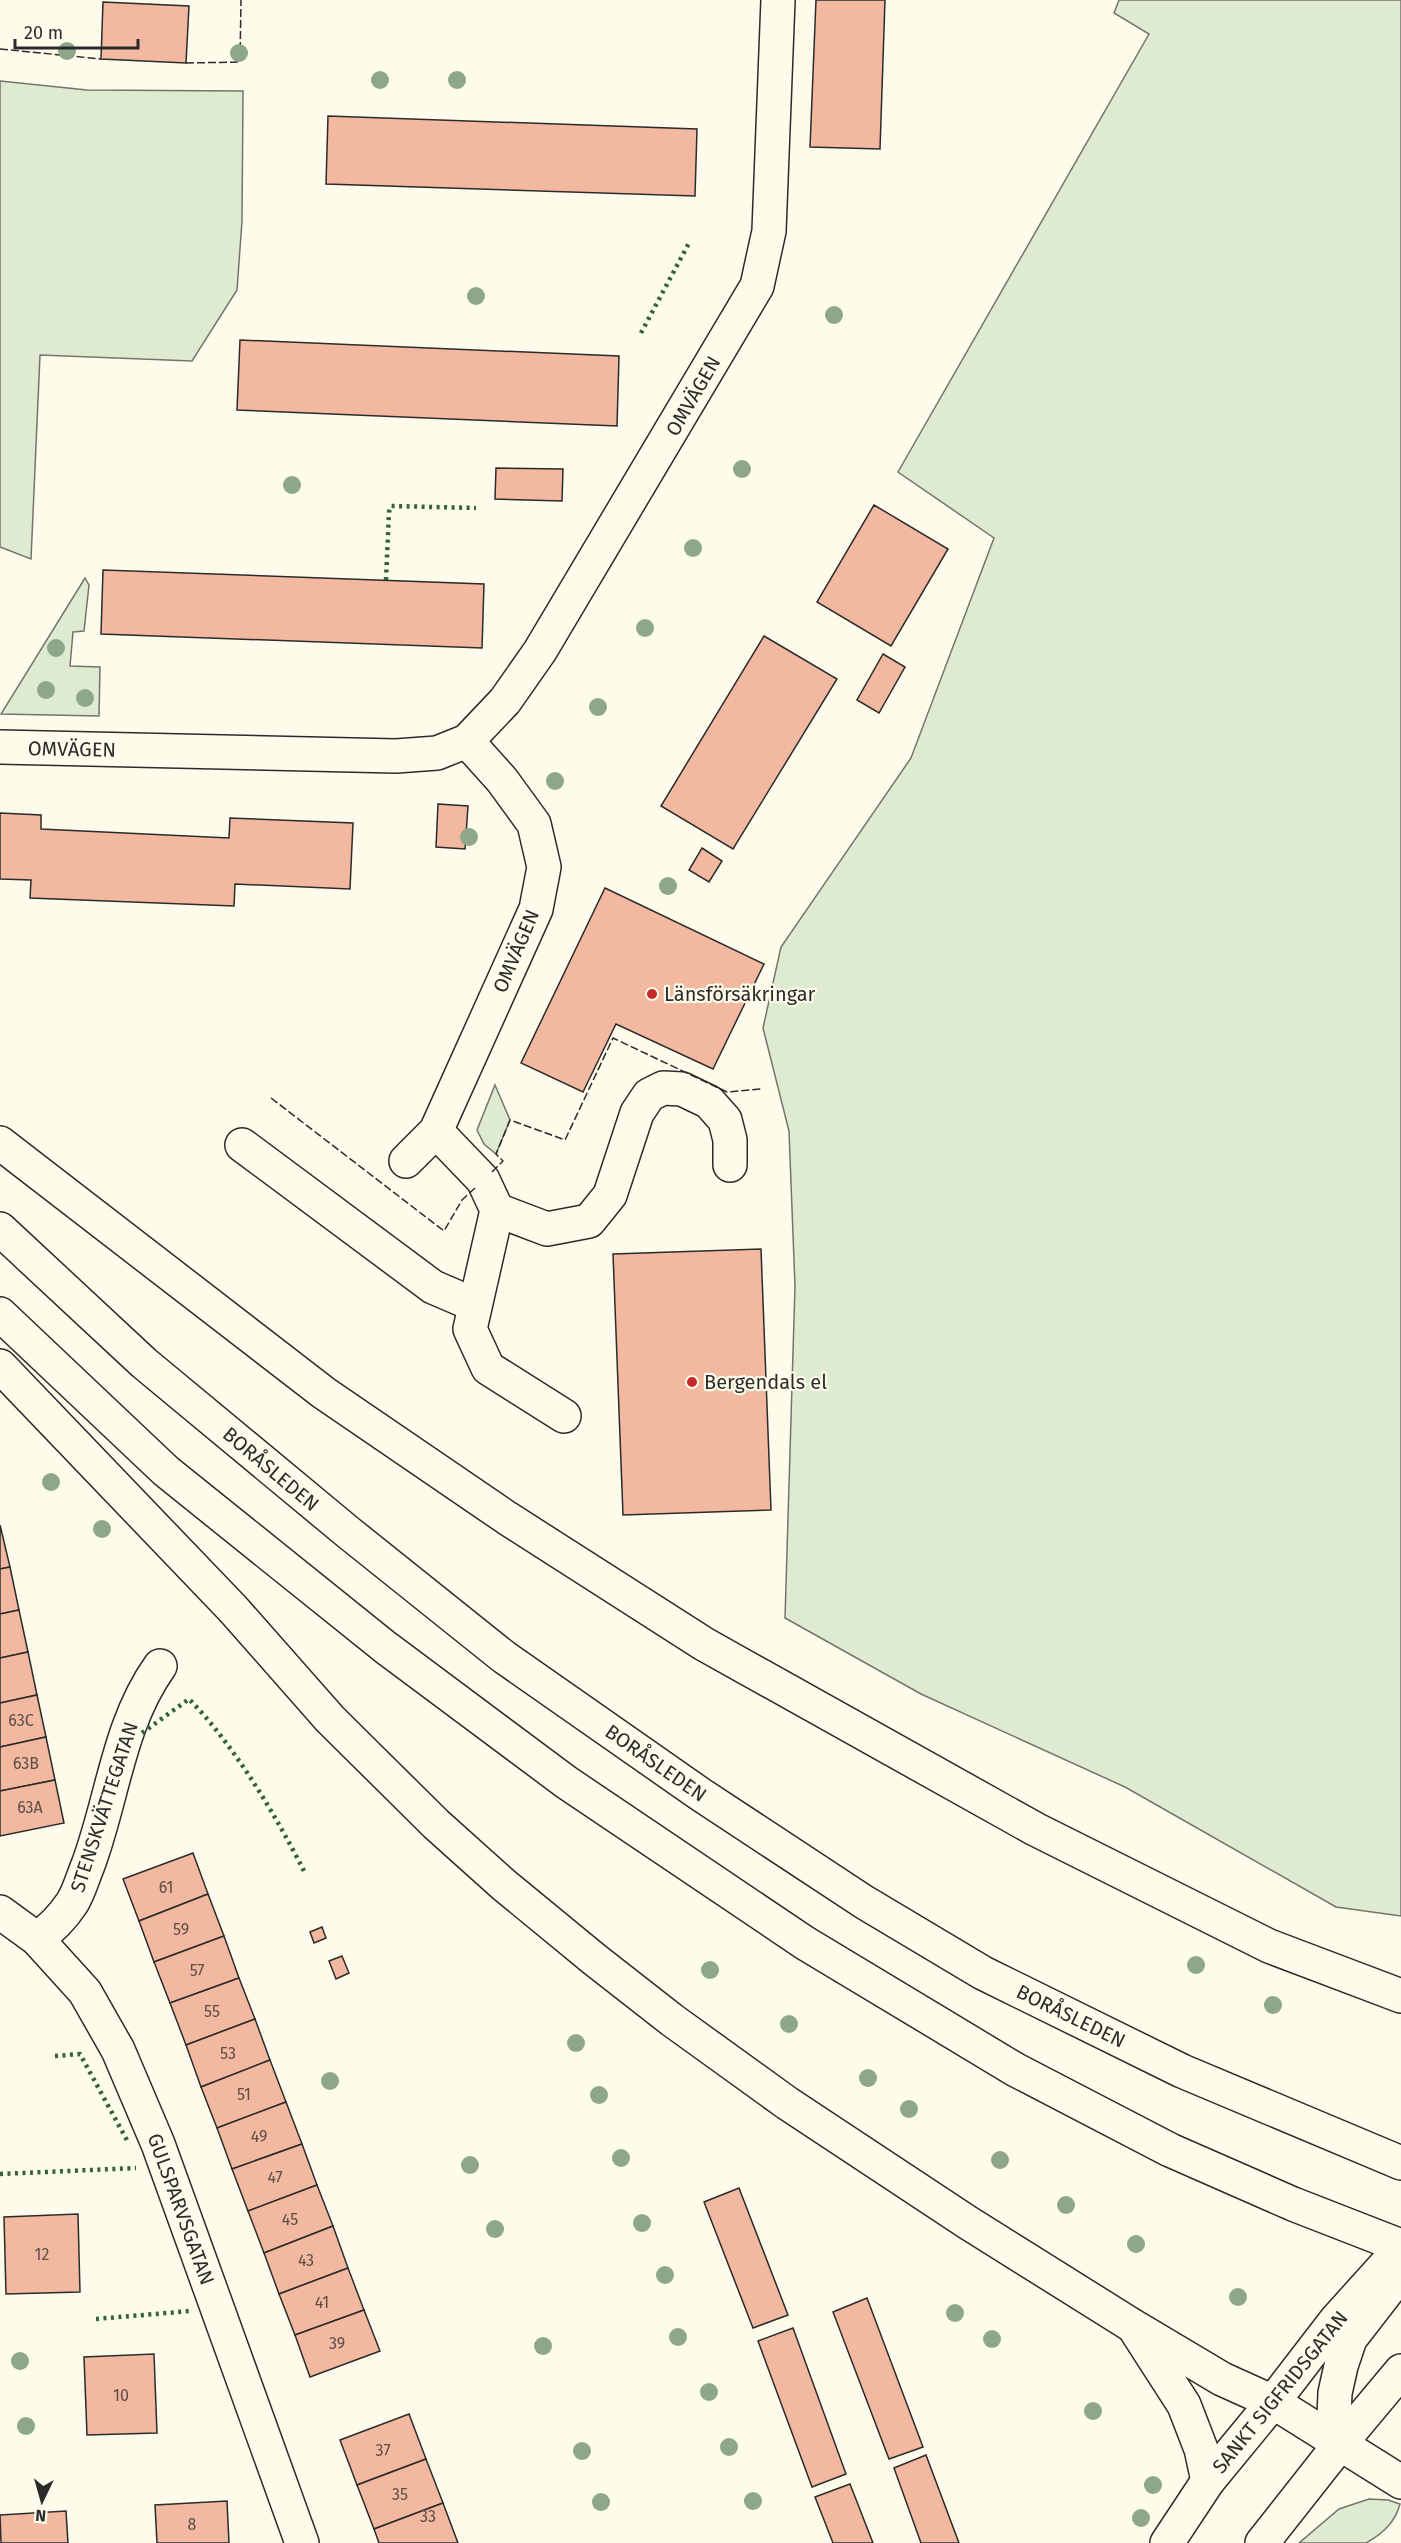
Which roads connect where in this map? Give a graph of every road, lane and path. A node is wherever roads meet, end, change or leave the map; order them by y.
1 (778, 0) edge
2 (466, 741) junction
3 (0, 747) edge
4 (436, 1131) junction
5 (0, 1143) edge
6 (242, 1145) dead end
7 (406, 1161) dead end
8 (730, 1165) dead end
9 (497, 1210) junction
10 (0, 1229) edge
11 (476, 1305) junction
12 (0, 1314) edge
13 (0, 1366) edge
14 (564, 1416) dead end
15 (160, 1666) dead end
16 (0, 1912) edge
17 (37, 1939) junction
18 (1401, 1996) edge
19 (1401, 2163) edge
20 (1401, 2247) edge
21 (1401, 2273) edge
22 (1348, 2324) junction
23 (1133, 2326) junction
24 (1401, 2372) edge
25 (1273, 2402) junction
26 (1340, 2444) junction
27 (1208, 2481) junction
28 (1401, 2482) edge
29 (302, 2543) edge
30 (1167, 2543) edge
31 (1262, 2543) edge

1 - 2 main road, OMVÄGEN
2 - 3 main road, OMVÄGEN
2 - 4 main road, OMVÄGEN
4 - 7 main road, OMVÄGEN
4 - 9 main road
5 - 18 main road
6 - 11 main road
8 - 9 main road
9 - 11 main road
10 - 19 main road, BORÅSLEDEN
11 - 14 main road
12 - 20 main road
13 - 23 main road
15 - 17 main road, STENSKVÄTTEGATAN
16 - 17 main road, GULSPARVSGATAN
17 - 29 main road, GULSPARVSGATAN
20 - 22 main road, SANKT SIGFRIDSGATAN
21 - 22 main road
22 - 25 main road, SANKT SIGFRIDSGATAN
22 - 26 main road
23 - 25 main road
23 - 27 main road
24 - 26 main road
25 - 26 main road
25 - 27 main road, SANKT SIGFRIDSGATAN
26 - 28 main road
26 - 31 main road
27 - 30 main road, SANKT SIGFRIDSGATAN

